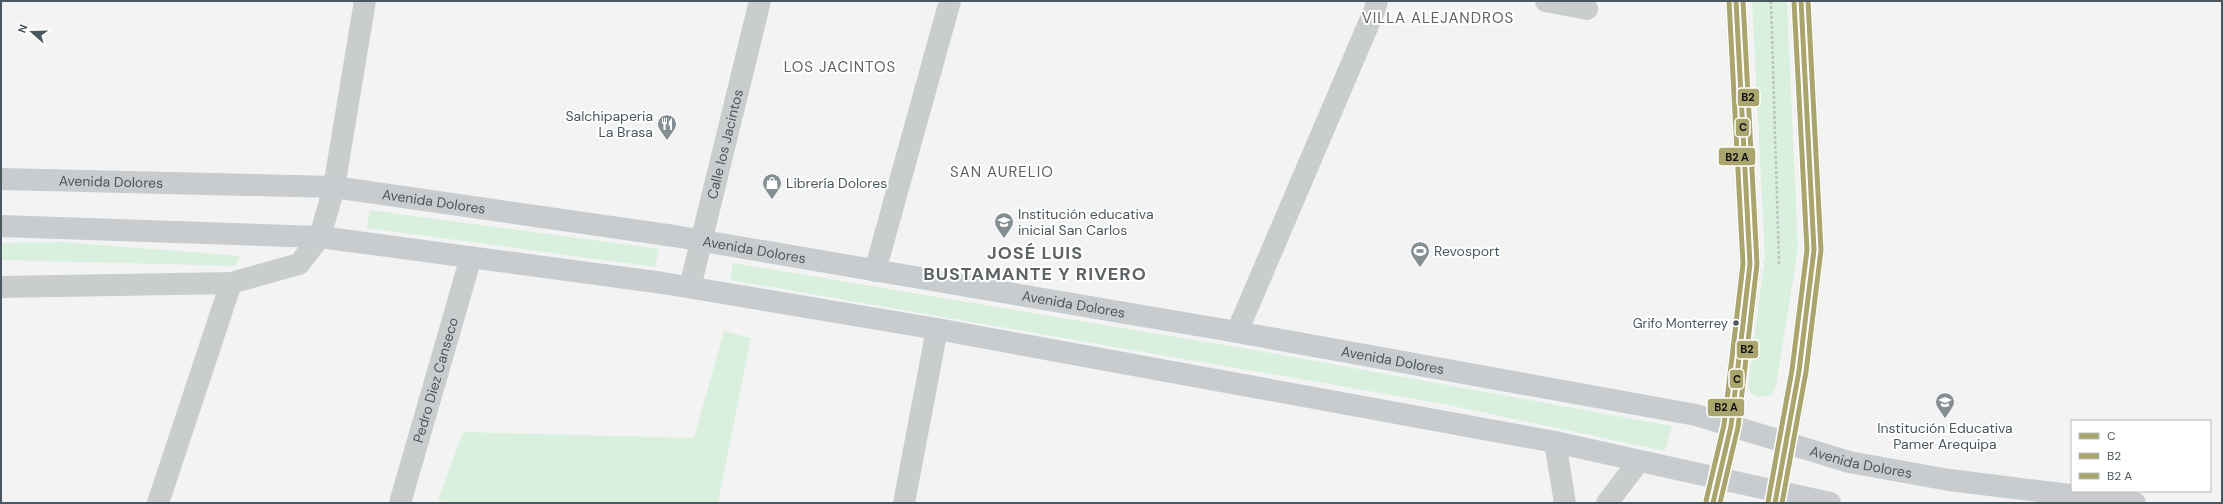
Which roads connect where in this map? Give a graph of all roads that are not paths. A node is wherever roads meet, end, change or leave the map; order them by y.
1 (365, 1) edge
2 (760, 1) edge
3 (950, 1) edge
4 (1377, 1) edge
5 (1546, 1) edge
6 (1736, 1) edge
7 (1801, 1) edge
8 (1587, 9) dead end
9 (1, 179) edge
10 (334, 187) junction
11 (1, 226) edge
12 (320, 237) junction
13 (700, 241) junction
14 (471, 257) junction
15 (875, 271) junction
16 (231, 284) junction
17 (1, 287) edge
18 (690, 287) junction
19 (937, 329) junction
20 (1237, 332) junction
21 (1731, 426) junction
22 (1555, 442) junction
23 (1786, 442) junction
24 (1639, 461) junction
25 (1719, 477) junction
26 (1776, 497) edge
27 (158, 503) edge
28 (401, 503) edge
29 (904, 503) edge
30 (1565, 503) edge
31 (1607, 503) edge
32 (1713, 503) edge
33 (1830, 503) edge
34 (2135, 503) edge

1 - 10 street
2 - 13 street, Calle los Jacintos
3 - 15 street
4 - 20 street
5 - 8 street
6 - 21 main road
7 - 23 main road
9 - 10 main road, Avenida Dolores
10 - 12 street
10 - 13 main road, Avenida Dolores
11 - 12 main road
12 - 14 main road
12 - 16 street
13 - 15 main road, Avenida Dolores
13 - 18 street, Calle los Jacintos
14 - 18 main road
14 - 28 street, Pedro Diez Canseco
15 - 20 main road, Avenida Dolores
16 - 17 street
16 - 27 street
18 - 19 main road
19 - 22 main road
19 - 29 street
20 - 21 main road, Avenida Dolores
21 - 23 main road, Avenida Dolores
21 - 25 main road
22 - 24 main road
22 - 30 street
23 - 26 main road
23 - 34 main road, Avenida Dolores
24 - 25 main road
24 - 31 street
25 - 26 main road
25 - 32 main road
26 - 33 main road

